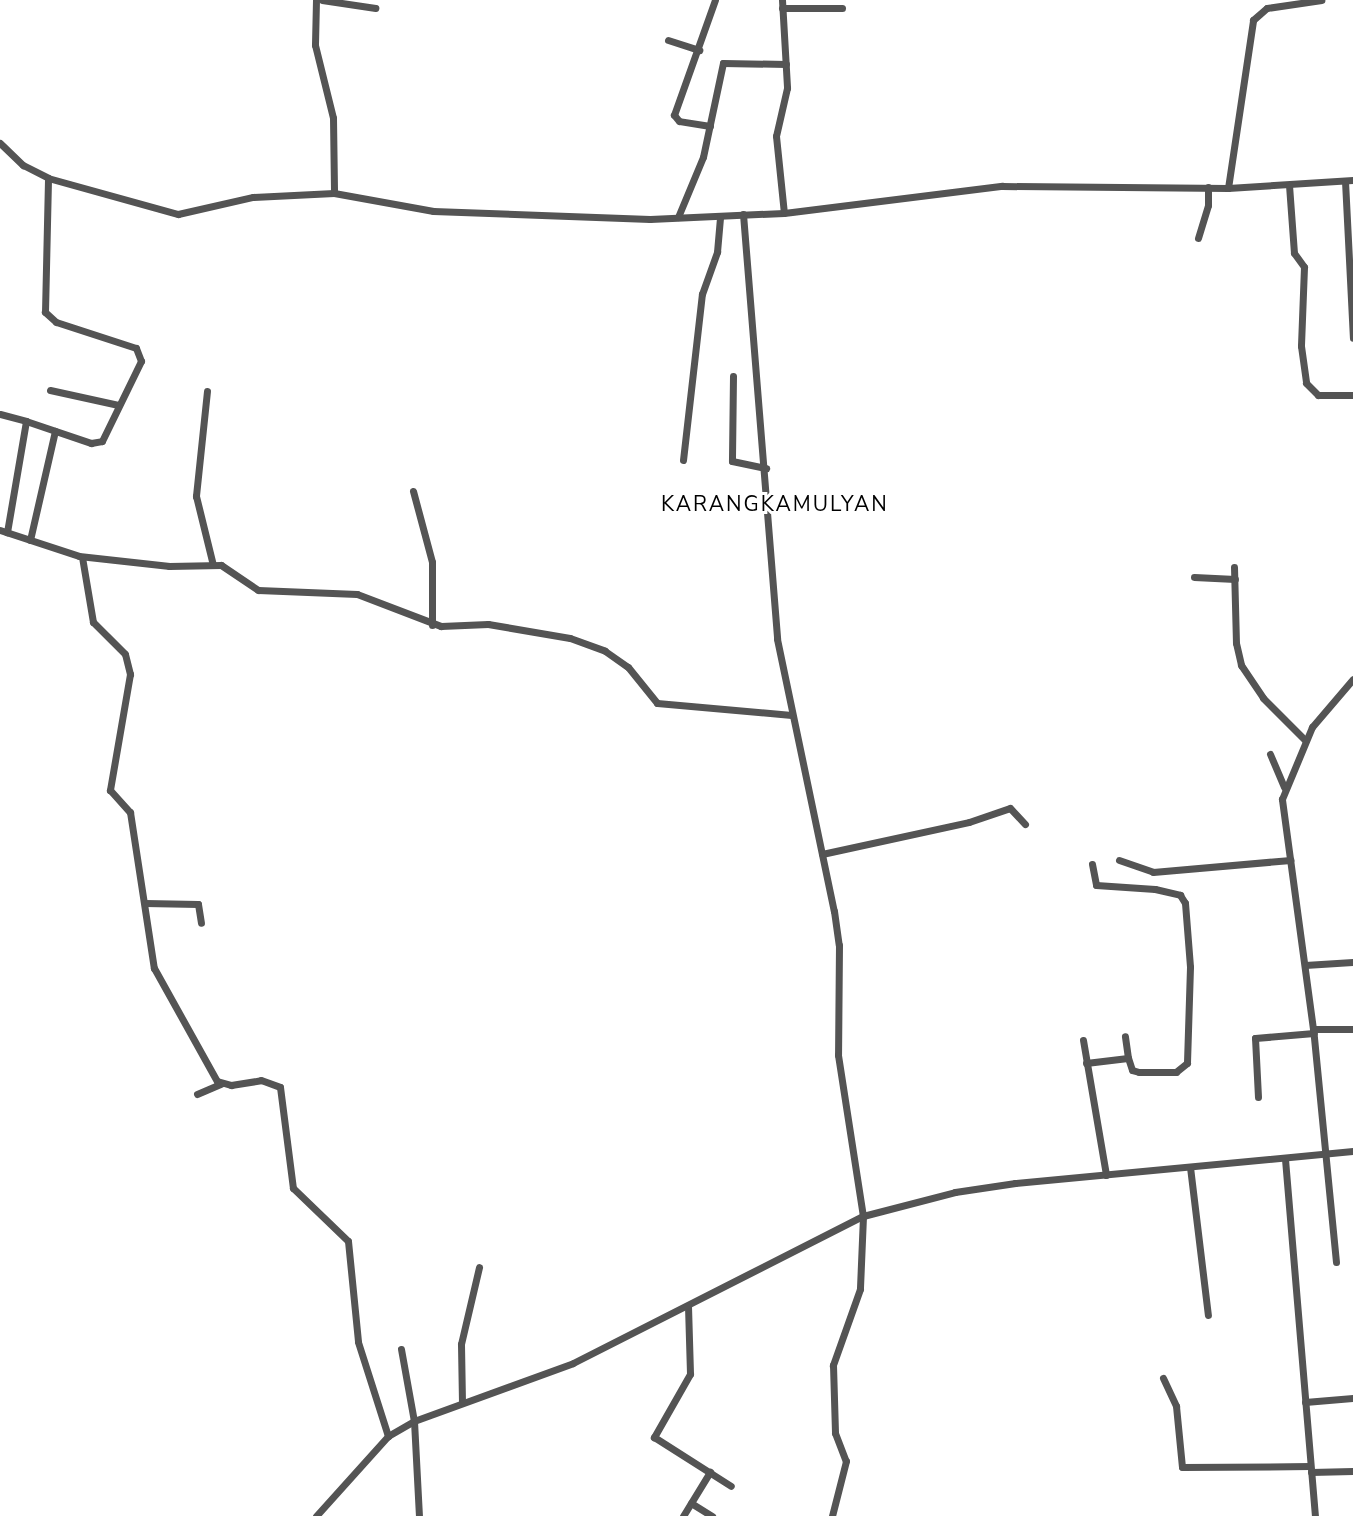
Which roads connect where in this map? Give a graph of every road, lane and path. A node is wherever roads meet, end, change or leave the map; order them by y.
1 (316, 0) edge
2 (322, 0) edge
3 (715, 0) edge
4 (1321, 0) edge
5 (782, 4) edge
6 (375, 8) dead end
7 (842, 8) dead end
8 (668, 40) dead end
9 (699, 50) junction
10 (786, 64) junction
11 (710, 126) junction
12 (0, 143) edge
13 (48, 178) junction
14 (1349, 181) edge
15 (1289, 185) junction
16 (1209, 187) junction
17 (1228, 188) junction
18 (334, 193) junction
19 (784, 213) junction
20 (743, 214) junction
21 (720, 216) junction
22 (678, 218) junction
23 (1198, 238) dead end
24 (1353, 338) edge
25 (733, 376) dead end
26 (50, 390) dead end
27 (207, 391) dead end
28 (1353, 396) edge
29 (118, 405) junction
30 (0, 414) edge
31 (26, 421) junction
32 (55, 431) junction
33 (683, 460) dead end
34 (766, 468) junction
35 (413, 491) dead end
36 (4, 531) edge
37 (30, 540) junction
38 (82, 557) junction
39 (213, 565) junction
40 (1234, 567) dead end
41 (1194, 577) dead end
42 (1235, 579) junction
43 (432, 625) junction
44 (1353, 679) edge
45 (791, 715) junction
46 (1305, 740) junction
47 (1270, 754) dead end
48 (1284, 788) junction
49 (1025, 824) dead end
50 (821, 854) junction
51 (1119, 860) dead end
52 (1290, 860) junction
53 (1092, 864) dead end
54 (145, 903) junction
55 (201, 923) dead end
56 (1353, 961) edge
57 (1305, 965) junction
58 (1353, 1030) edge
59 (1313, 1031) junction
60 (1125, 1036) dead end
61 (1083, 1040) dead end
62 (1128, 1058) junction
63 (1086, 1063) junction
64 (221, 1084) junction
65 (197, 1094) dead end
66 (1258, 1097) dead end
67 (1353, 1150) edge
68 (1323, 1152) junction
69 (1285, 1159) junction
70 (1190, 1167) junction
71 (1106, 1175) junction
72 (863, 1216) junction
73 (1336, 1262) dead end
74 (479, 1267) dead end
75 (688, 1307) junction
76 (1208, 1315) dead end
77 (401, 1349) dead end
78 (1163, 1378) dead end
79 (1353, 1398) edge
80 (462, 1402) junction
81 (1305, 1402) junction
82 (414, 1421) junction
83 (388, 1436) junction
84 (1311, 1469) junction
85 (1353, 1471) edge
86 (710, 1472) junction
87 (731, 1486) dead end
88 (691, 1503) junction
89 (316, 1516) edge
90 (419, 1516) edge
91 (684, 1516) edge
92 (712, 1516) edge
93 (832, 1516) edge
94 (1315, 1516) edge

1 - 18 street
2 - 6 street
3 - 9 street
4 - 17 street
5 - 7 street
5 - 10 street
8 - 9 street
9 - 11 street
10 - 11 street
10 - 19 street
11 - 22 street
12 - 13 street
13 - 18 street
13 - 29 street
14 - 15 street
14 - 24 street
15 - 17 street
15 - 28 street
16 - 17 street
16 - 19 street
16 - 23 street
18 - 22 street
19 - 20 street
20 - 21 street
20 - 34 street
21 - 22 street
21 - 33 street
25 - 34 street
26 - 29 street
27 - 39 street
29 - 32 street
30 - 31 street
31 - 32 street
31 - 36 street
32 - 37 street
34 - 45 street
35 - 43 street
36 - 37 street
37 - 38 street
38 - 39 street
38 - 54 street
39 - 43 street
40 - 42 street
41 - 42 street
42 - 46 street
43 - 45 street
44 - 46 street
45 - 50 street
46 - 48 street
47 - 48 street
48 - 52 street
49 - 50 street
50 - 72 street
51 - 52 street
52 - 57 street
53 - 62 street
54 - 55 street
54 - 64 street
56 - 57 street
57 - 59 street
58 - 59 street
59 - 66 street
59 - 68 street
60 - 62 street
61 - 63 street
62 - 63 street
63 - 71 street
64 - 65 street
64 - 83 street
67 - 68 street
68 - 69 street
68 - 73 street
69 - 70 street
69 - 81 street
70 - 71 street
70 - 76 street
71 - 72 street
72 - 75 street
72 - 93 street
74 - 80 street
75 - 80 street
75 - 86 street
77 - 82 street
78 - 84 street
79 - 81 street
80 - 82 street
81 - 84 street
82 - 83 street
82 - 90 street
83 - 89 street
84 - 85 street
84 - 94 street
86 - 87 street
86 - 88 street
88 - 91 street
88 - 92 street

